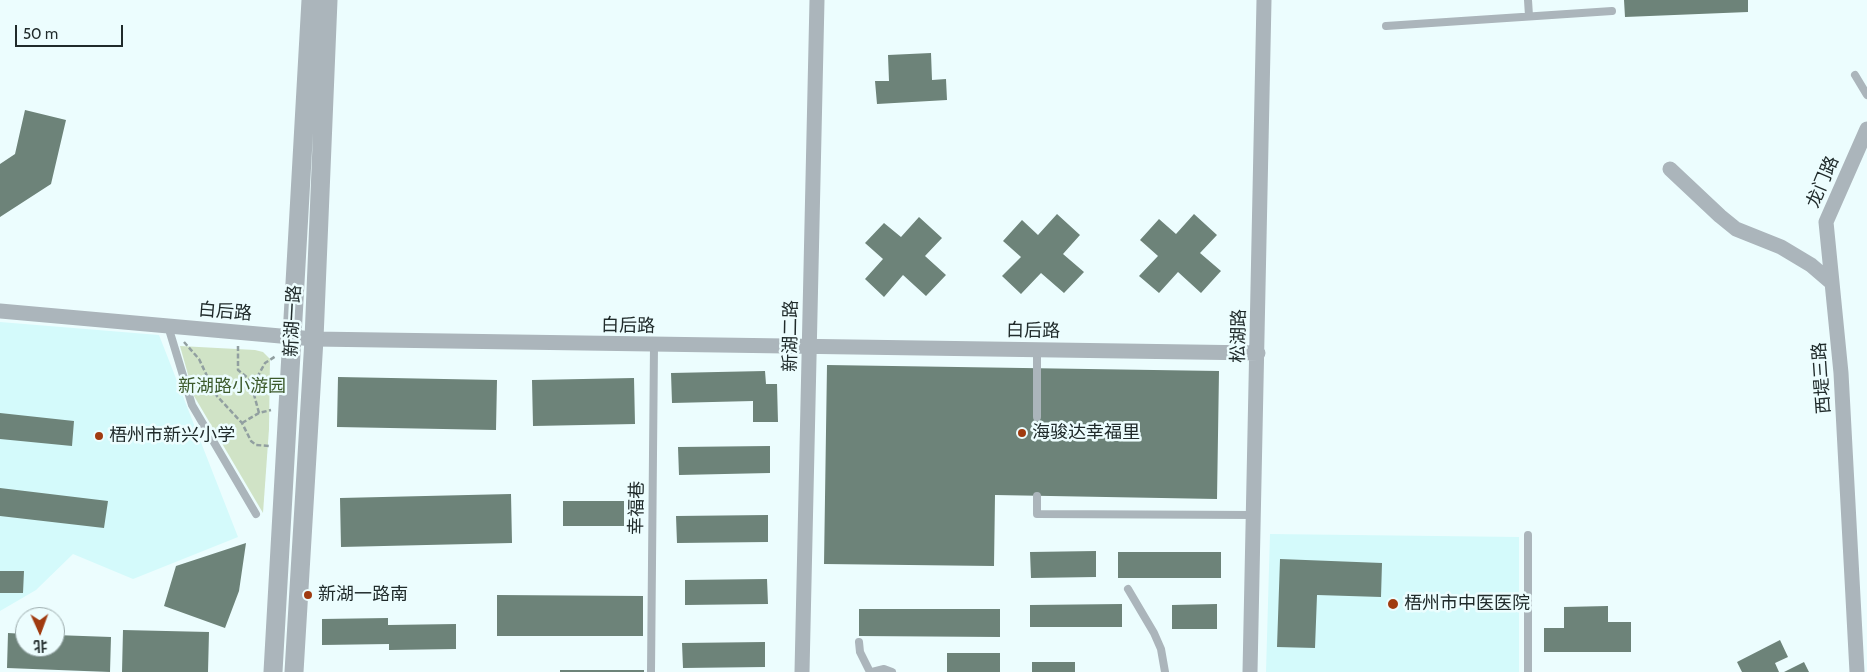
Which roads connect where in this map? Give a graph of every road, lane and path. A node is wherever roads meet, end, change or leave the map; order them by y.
1 (311, 0) edge
2 (328, 0) edge
3 (817, 0) edge
4 (1264, 0) edge
5 (1528, 0) edge
6 (1612, 11) dead end
7 (1529, 16) junction
8 (1386, 26) dead end
9 (1855, 75) dead end
10 (1867, 95) edge
11 (1867, 129) edge
12 (1670, 169) dead end
13 (1832, 283) junction
14 (0, 311) edge
15 (170, 332) junction
16 (239, 332) junction
17 (314, 339) junction
18 (291, 343) junction
19 (654, 345) junction
20 (810, 346) junction
21 (1037, 350) junction
22 (1258, 353) junction
23 (254, 384) junction
24 (288, 409) junction
25 (259, 413) junction
26 (1037, 417) dead end
27 (242, 423) junction
28 (285, 447) junction
29 (1037, 496) dead end
30 (256, 514) dead end
31 (1254, 515) junction
32 (1528, 535) dead end
33 (1128, 589) dead end
34 (859, 642) dead end
35 (273, 672) edge
36 (294, 672) edge
37 (651, 672) edge
38 (802, 672) edge
39 (871, 672) edge
40 (892, 672) edge
41 (1165, 672) edge
42 (1250, 672) edge
43 (1528, 672) edge
44 (1857, 672) edge

1 - 18 street, 新湖一路
2 - 17 street, 新湖一路
3 - 20 street, 新湖二路
4 - 22 street, 松湖路
5 - 7 lane
6 - 7 lane
7 - 8 lane
9 - 10 lane
11 - 13 street, 龙门路
12 - 13 street
13 - 44 street, 西堤三路
14 - 15 street, 白后路
15 - 16 street, 白后路
15 - 27 path
15 - 30 lane
16 - 18 street, 白后路
16 - 23 path
17 - 18 street, 白后路
17 - 19 street, 白后路
17 - 36 street, 新湖一路
18 - 23 path
18 - 24 street, 新湖一路
19 - 20 street, 白后路
19 - 37 lane, 幸福巷
20 - 21 street, 白后路
20 - 38 street, 新湖二路
21 - 22 street, 白后路
21 - 26 lane
22 - 31 street, 松湖路
23 - 25 path
24 - 25 path
24 - 28 street, 新湖一路
25 - 27 path
27 - 28 path
28 - 35 street, 新湖一路
29 - 31 lane
31 - 42 street, 松湖路
32 - 43 lane
33 - 41 lane
34 - 39 lane
39 - 40 lane

